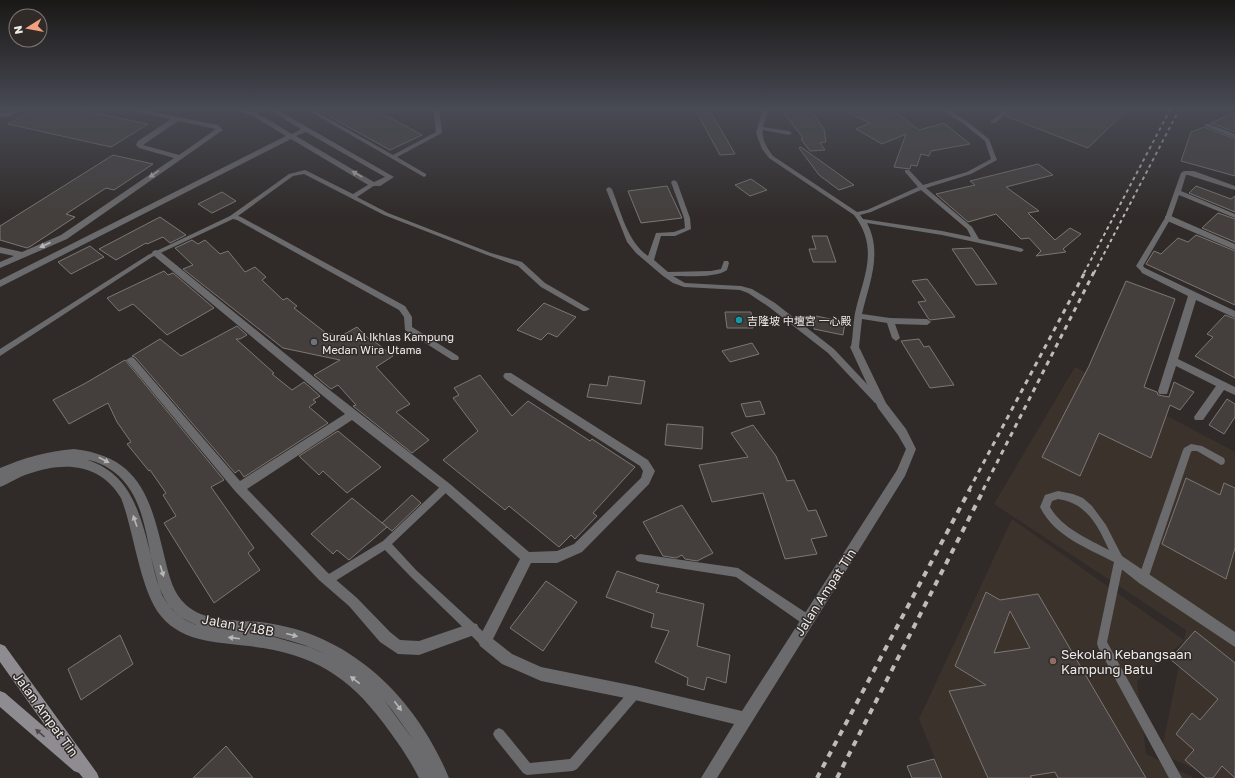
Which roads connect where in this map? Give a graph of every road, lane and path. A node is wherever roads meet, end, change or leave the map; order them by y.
1 (140, 144) edge
2 (198, 144) edge
3 (275, 144) edge
4 (305, 144) edge
5 (333, 144) edge
6 (370, 144) edge
7 (417, 144) edge
8 (763, 144) edge
9 (989, 144) edge
10 (178, 157) junction
11 (393, 157) junction
12 (907, 171) dead end
13 (1191, 172) joint
14 (424, 175) dead end
15 (674, 182) dead end
16 (373, 184) junction
17 (922, 188) junction
18 (1235, 188) edge
19 (609, 189) dead end
20 (1178, 192) junction
21 (353, 197) junction
22 (856, 214) junction
23 (1235, 216) edge
24 (232, 217) junction
25 (1168, 218) junction
26 (863, 221) junction
27 (976, 240) junction
28 (1235, 247) edge
29 (0, 250) edge
30 (1021, 250) dead end
31 (156, 253) junction
32 (22, 255) junction
33 (650, 260) junction
34 (726, 263) dead end
35 (0, 266) edge
36 (1144, 271) joint
37 (665, 274) junction
38 (0, 284) edge
39 (1193, 295) junction
40 (586, 309) dead end
41 (1235, 315) edge
42 (859, 316) junction
43 (890, 321) junction
44 (926, 322) dead end
45 (896, 338) dead end
46 (855, 347) joint
47 (0, 353) edge
48 (455, 358) dead end
49 (131, 360) dead end
50 (1173, 361) junction
51 (508, 376) dead end
52 (1222, 385) junction
53 (1163, 391) dead end
54 (1235, 391) edge
55 (882, 405) junction
56 (353, 414) junction
57 (1199, 417) dead end
58 (1221, 461) dead end
59 (0, 473) edge
60 (0, 482) edge
61 (446, 487) junction
62 (239, 488) junction
63 (386, 544) junction
64 (527, 558) junction
65 (640, 558) dead end
66 (1119, 560) junction
67 (1144, 579) junction
68 (328, 580) junction
69 (807, 620) junction
70 (472, 630) junction
71 (1233, 635) edge
72 (485, 641) junction
73 (0, 651) edge
74 (635, 692) junction
75 (0, 698) edge
76 (744, 719) junction
77 (499, 734) dead end
78 (91, 777) edge
79 (427, 778) edge
80 (442, 778) edge
81 (708, 778) edge
82 (1176, 778) edge

1 - 10 street
2 - 10 street
3 - 38 street
16 -> 4 street
5 - 16 street
6 - 11 lane
7 - 11 lane
8 - 22 lane
9 - 17 lane
10 -> 32 street
11 - 14 lane
12 - 17 lane
13 - 18 street
13 - 20 lane
15 - 33 lane
16 - 21 lane
17 - 22 lane
17 - 27 lane
19 - 33 lane
20 - 23 lane
20 - 25 lane
21 - 24 lane
21 - 40 lane
22 - 26 lane
24 - 31 lane
24 - 48 lane
25 - 28 street
25 - 36 lane
26 - 27 lane
26 - 42 lane
27 - 30 lane
29 - 32 street
31 - 47 lane
31 - 56 street
32 - 35 street
33 - 37 lane
34 - 37 lane
36 - 39 street
37 - 55 lane
39 - 41 street
39 - 50 street
42 - 43 lane
42 - 46 lane
43 - 44 lane
43 - 45 lane
46 - 55 street, Jalan Ampat Tin
49 - 62 street
50 - 52 street
50 - 53 street
51 - 64 street
52 - 54 street
52 - 57 street
55 - 69 street, Jalan Ampat Tin
56 - 61 street
56 - 62 street
58 - 67 lane
59 -> 80 street, Jalan 1/18B
79 -> 60 street, Jalan 1/18B
61 - 63 lane
61 - 64 street
62 - 68 street
63 - 68 lane
63 - 70 lane
64 - 72 street
65 - 69 lane
66 - 66 lane
66 - 67 street
66 - 82 lane
67 - 71 street
68 - 70 street
69 - 76 street, Jalan Ampat Tin
70 - 72 lane
72 - 74 street
73 - 78 street, Jalan Ampat Tin
74 - 76 street
74 - 77 lane
78 -> 75 street, Jalan Ampat Tin
76 - 81 street, Jalan Ampat Tin

